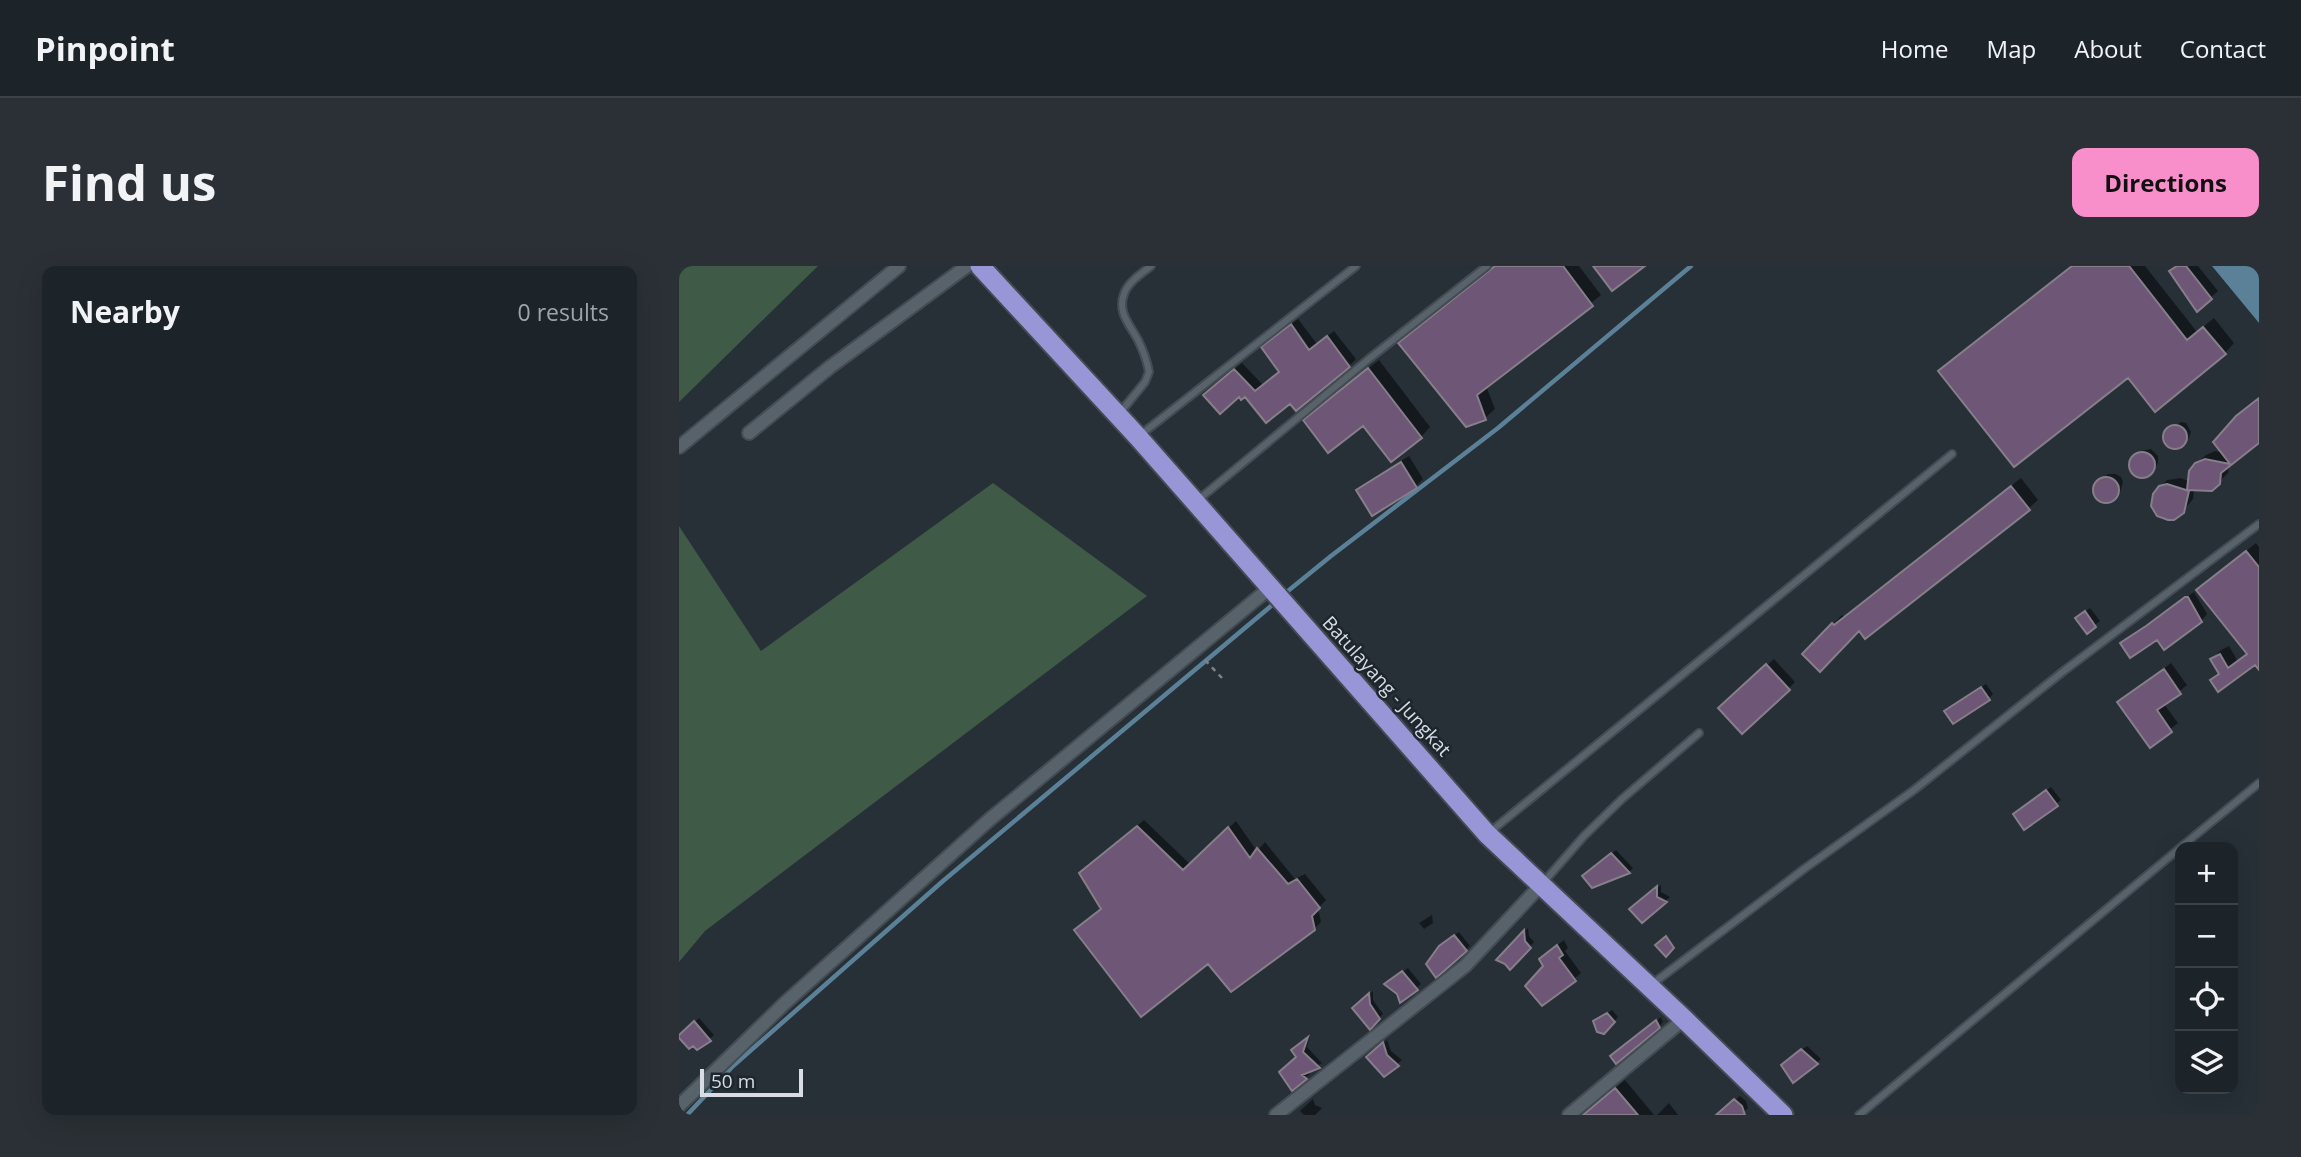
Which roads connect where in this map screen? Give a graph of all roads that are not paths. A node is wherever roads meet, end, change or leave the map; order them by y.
1 (899, 266) edge
2 (967, 266) edge
3 (980, 266) edge
4 (1151, 266) edge
5 (1356, 266) edge
6 (1487, 266) edge
7 (1118, 415) junction
8 (750, 433) dead end
9 (1138, 437) junction
10 (679, 447) edge
11 (1952, 454) dead end
12 (1195, 502) junction
13 (2259, 524) edge
14 (1277, 595) junction
15 (1699, 733) dead end
16 (2259, 783) edge
17 (1487, 834) junction
18 (2188, 842) edge
19 (2175, 853) edge
20 (1541, 885) junction
21 (1650, 986) junction
22 (1684, 1019) junction
23 (679, 1106) edge
24 (1276, 1115) edge
25 (1569, 1115) edge
26 (1783, 1115) edge
27 (1859, 1115) edge

1 - 10 street
2 - 8 street
3 - 7 highway, Batulayang - Jungkat
4 - 7 lane
5 - 9 lane
6 - 12 lane
7 - 9 highway, Batulayang - Jungkat
9 - 12 highway, Batulayang - Jungkat
11 - 17 lane
12 - 14 highway, Batulayang - Jungkat
13 - 21 lane
14 - 17 highway, Batulayang - Jungkat
14 - 23 street
15 - 20 lane
16 - 18 lane
17 - 20 highway, Batulayang - Jungkat
19 - 27 lane
20 - 21 highway, Batulayang - Jungkat
20 - 24 street
21 - 22 highway, Batulayang - Jungkat
22 - 25 street
22 - 26 highway, Batulayang - Jungkat

